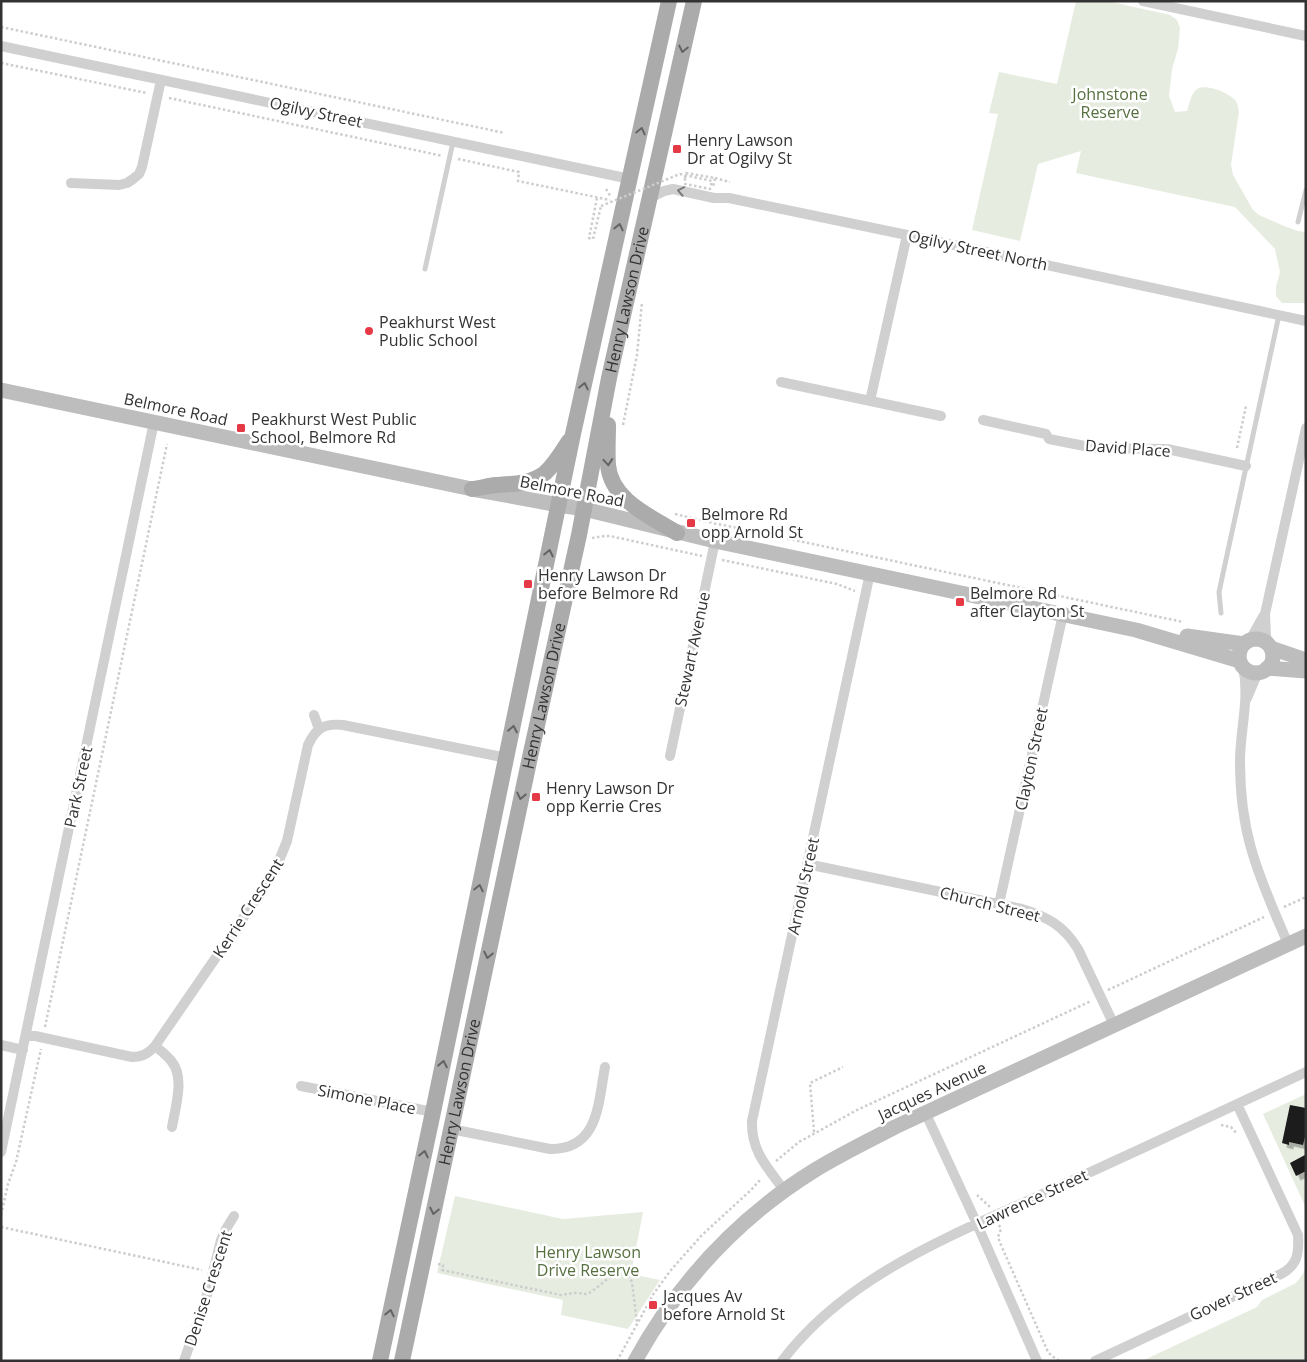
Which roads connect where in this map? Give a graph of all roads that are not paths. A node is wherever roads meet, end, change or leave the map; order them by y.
1 (669, 1) edge
2 (694, 1) edge
3 (1143, 1) edge
4 (1306, 36) edge
5 (1, 46) edge
6 (161, 80) junction
7 (453, 141) junction
8 (630, 178) junction
9 (71, 183) dead end
10 (1306, 190) edge
11 (650, 198) junction
12 (1298, 222) dead end
13 (907, 235) junction
14 (425, 269) dead end
15 (1279, 315) junction
16 (1306, 321) edge
17 (609, 378) junction
18 (781, 382) dead end
19 (1, 390) edge
20 (870, 401) junction
21 (941, 416) dead end
22 (983, 420) dead end
23 (154, 422) junction
24 (1306, 428) edge
25 (574, 434) junction
26 (1246, 466) junction
27 (472, 489) junction
28 (559, 505) junction
29 (584, 509) junction
30 (677, 533) junction
31 (715, 541) junction
32 (870, 573) junction
33 (1221, 613) dead end
34 (1063, 614) junction
35 (1265, 614) junction
36 (1136, 630) junction
37 (1247, 642) junction
38 (1269, 646) junction
39 (1306, 660) edge
40 (1242, 664) junction
41 (1264, 670) junction
42 (1306, 671) edge
43 (1246, 701) junction
44 (314, 716) dead end
45 (319, 729) junction
46 (670, 756) dead end
47 (507, 758) junction
48 (807, 864) junction
49 (999, 904) junction
50 (1306, 936) edge
51 (1288, 944) junction
52 (1114, 1025) junction
53 (26, 1034) junction
54 (1, 1045) edge
55 (155, 1046) junction
56 (23, 1050) junction
57 (605, 1067) dead end
58 (1306, 1072) edge
59 (302, 1086) dead end
60 (1237, 1104) junction
61 (433, 1112) junction
62 (926, 1114) junction
63 (172, 1127) dead end
64 (451, 1129) junction
65 (1, 1152) edge
66 (784, 1190) junction
67 (234, 1216) dead end
68 (977, 1224) junction
69 (184, 1361) edge
70 (380, 1361) edge
71 (402, 1361) edge
72 (635, 1361) edge
73 (782, 1361) edge
74 (1037, 1361) edge
75 (1095, 1361) edge

8 -> 1 main road, Henry Lawson Drive
2 -> 11 main road, Henry Lawson Drive
3 - 4 street
5 - 6 street, Ogilvy Street
6 - 7 street, Ogilvy Street
6 - 9 street
7 - 8 street, Ogilvy Street
7 - 14 lane
25 -> 8 main road, Henry Lawson Drive
10 - 12 lane
13 -> 11 street, Ogilvy Street North
11 - 17 main road, Henry Lawson Drive
13 - 15 street, Ogilvy Street North
13 - 20 street
15 - 16 street, Ogilvy Street North
15 - 26 lane
17 - 29 main road, Henry Lawson Drive
17 -> 30 main road
18 - 20 street
19 - 23 main road, Belmore Road
20 - 21 street
22 - 26 street, David Place
23 - 27 main road, Belmore Road
23 - 53 street, Park Street
24 - 35 street
25 - 27 main road
25 - 28 main road, Henry Lawson Drive
26 - 33 lane
27 - 28 main road, Belmore Road
28 - 29 main road, Belmore Road
47 -> 28 main road, Henry Lawson Drive
29 - 30 main road, Belmore Road
29 -> 64 main road, Henry Lawson Drive
30 - 31 main road, Belmore Road
31 - 32 main road, Belmore Road
31 - 46 street, Stewart Avenue
32 - 34 main road, Belmore Road
32 - 48 street, Arnold Street
34 - 36 main road, Belmore Road
34 - 49 street, Clayton Street
35 - 37 street
35 - 38 street
36 - 37 main road, Belmore Road
36 - 40 main road, Belmore Road
37 - 38 main road
37 - 40 main road
38 - 39 main road
38 - 41 main road
40 - 41 main road
40 - 43 street
41 - 42 main road
41 - 43 street
43 - 51 street
44 - 45 street
45 - 47 street
45 - 55 street, Kerrie Crescent
61 -> 47 main road, Henry Lawson Drive
48 - 49 street, Church Street
48 - 66 street, Arnold Street
49 - 52 street, Church Street
50 - 51 main road, Jacques Avenue
51 - 52 main road, Jacques Avenue
52 - 62 main road, Jacques Avenue
53 - 55 street, Kerrie Crescent
53 - 56 street, Park Street
54 - 56 street
55 - 63 street
56 - 65 street, Park Street
57 - 64 street
58 - 60 street, Lawrence Street
59 - 61 street, Simone Place
60 - 68 street, Lawrence Street
60 - 75 street, Gover Street
70 -> 61 main road, Henry Lawson Drive
62 - 66 main road, Jacques Avenue
62 - 68 street
64 -> 71 main road, Henry Lawson Drive
66 - 72 main road, Jacques Avenue
67 - 69 street, Denise Crescent
68 - 73 street, Lawrence Street
68 - 74 street

